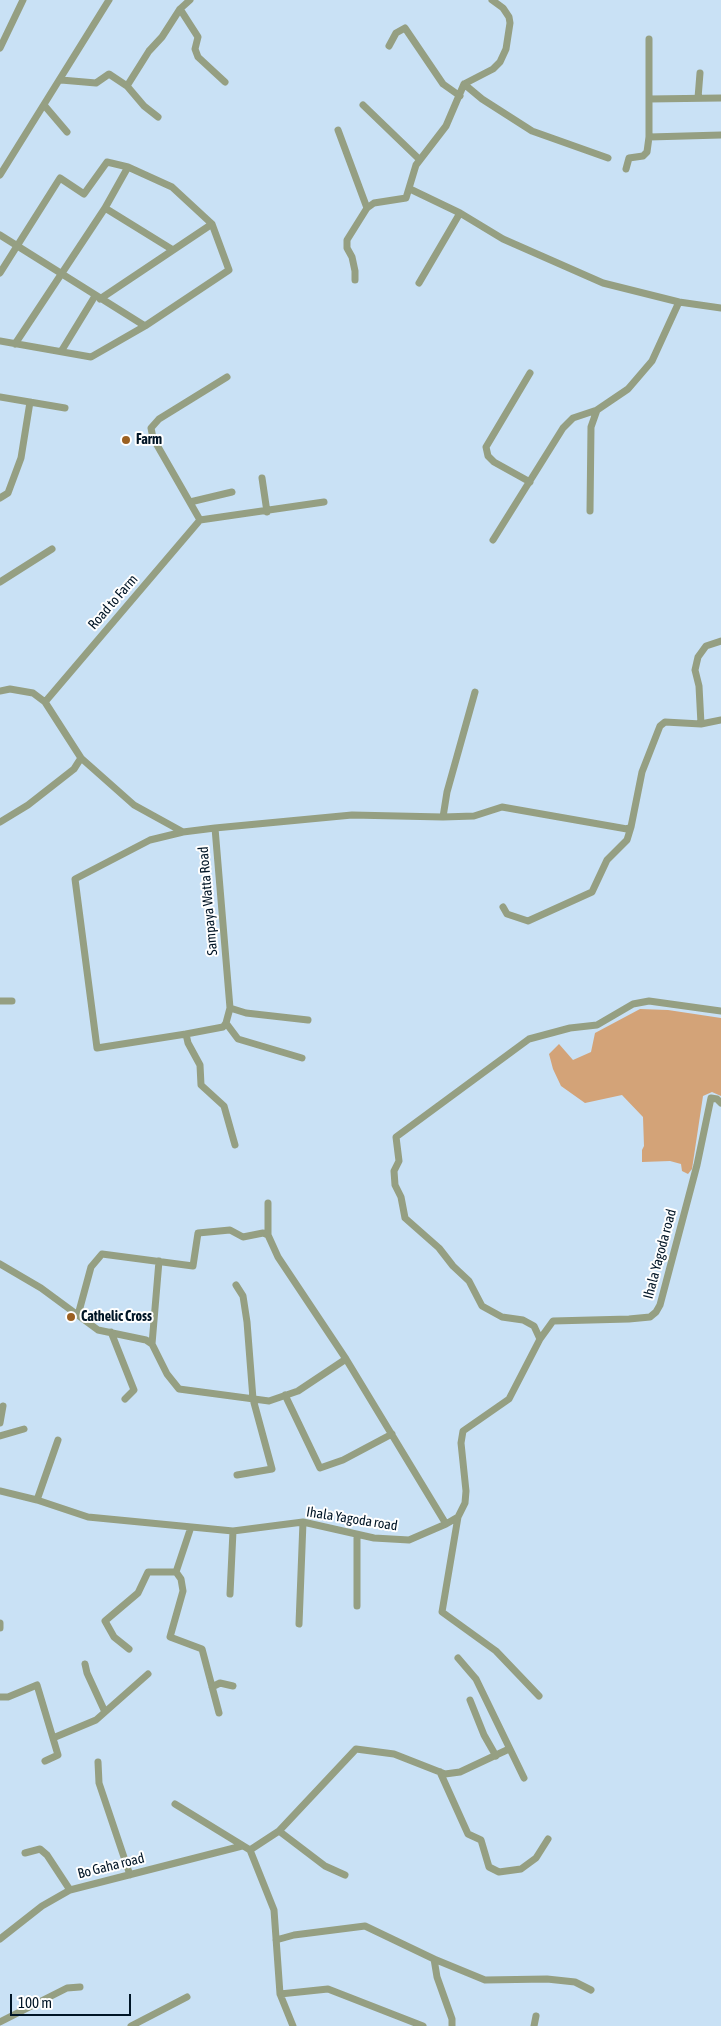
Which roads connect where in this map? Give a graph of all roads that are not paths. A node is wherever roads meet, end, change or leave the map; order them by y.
1 (23, 0) edge
2 (109, 0) edge
3 (190, 0) edge
4 (492, 0) edge
5 (180, 9) junction
6 (649, 39) dead end
7 (389, 46) dead end
8 (0, 48) edge
9 (700, 72) dead end
10 (61, 80) junction
11 (226, 82) dead end
12 (464, 84) junction
13 (127, 86) junction
14 (460, 96) junction
15 (698, 98) junction
16 (721, 98) edge
17 (649, 99) junction
18 (44, 105) junction
19 (363, 105) dead end
20 (158, 117) dead end
21 (338, 130) dead end
22 (67, 132) dead end
23 (721, 135) edge
24 (648, 137) junction
25 (608, 158) dead end
26 (420, 159) junction
27 (128, 167) junction
28 (626, 169) dead end
29 (0, 175) edge
30 (410, 189) junction
31 (105, 208) junction
32 (367, 208) junction
33 (460, 213) junction
34 (212, 224) junction
35 (0, 235) edge
36 (16, 246) junction
37 (173, 250) junction
38 (61, 272) junction
39 (0, 273) edge
40 (355, 280) dead end
41 (419, 283) dead end
42 (97, 297) junction
43 (679, 302) junction
44 (721, 308) edge
45 (145, 326) junction
46 (0, 341) edge
47 (15, 344) junction
48 (62, 350) junction
49 (530, 373) dead end
50 (227, 377) dead end
51 (0, 397) edge
52 (30, 402) junction
53 (65, 408) dead end
54 (597, 410) junction
55 (262, 478) dead end
56 (530, 482) junction
57 (232, 492) dead end
58 (0, 498) edge
59 (190, 502) junction
60 (324, 502) dead end
61 (590, 511) dead end
62 (267, 512) junction
63 (200, 520) junction
64 (493, 540) dead end
65 (52, 549) dead end
66 (0, 582) edge
67 (721, 641) edge
68 (0, 692) edge
69 (475, 692) dead end
70 (45, 702) junction
71 (721, 720) edge
72 (701, 724) junction
73 (81, 758) junction
74 (443, 818) junction
75 (0, 822) edge
76 (631, 827) junction
77 (215, 828) junction
78 (183, 832) junction
79 (503, 907) dead end
80 (0, 1001) edge
81 (12, 1001) dead end
82 (230, 1008) junction
83 (721, 1011) edge
84 (308, 1020) dead end
85 (226, 1023) junction
86 (186, 1034) junction
87 (302, 1058) dead end
88 (721, 1103) edge
89 (234, 1145) dead end
90 (268, 1203) dead end
91 (268, 1235) junction
92 (159, 1261) junction
93 (0, 1264) edge
94 (236, 1286) dead end
95 (78, 1315) junction
96 (111, 1332) junction
97 (540, 1339) junction
98 (152, 1344) junction
99 (346, 1359) junction
100 (285, 1395) junction
101 (125, 1399) dead end
102 (253, 1399) junction
103 (3, 1406) dead end
104 (0, 1423) edge
105 (24, 1429) dead end
106 (392, 1434) junction
107 (0, 1436) edge
108 (58, 1440) dead end
109 (237, 1475) dead end
110 (0, 1491) edge
111 (37, 1500) junction
112 (458, 1517) junction
113 (303, 1522) junction
114 (446, 1524) junction
115 (191, 1526) junction
116 (233, 1531) junction
117 (357, 1534) junction
118 (176, 1572) junction
119 (230, 1594) dead end
120 (357, 1606) dead end
121 (0, 1623) edge
122 (299, 1624) dead end
123 (0, 1628) edge
124 (129, 1649) dead end
125 (458, 1658) dead end
126 (85, 1664) dead end
127 (148, 1674) dead end
128 (212, 1686) junction
129 (233, 1686) dead end
130 (539, 1696) dead end
131 (0, 1697) edge
132 (470, 1700) dead end
133 (105, 1712) junction
134 (219, 1713) dead end
135 (53, 1738) junction
136 (509, 1749) junction
137 (496, 1756) junction
138 (45, 1761) dead end
139 (98, 1762) dead end
140 (440, 1772) junction
141 (524, 1778) dead end
142 (174, 1804) dead end
143 (279, 1831) junction
144 (548, 1839) dead end
145 (242, 1846) junction
146 (250, 1850) junction
147 (25, 1852) dead end
148 (130, 1875) junction
149 (345, 1875) dead end
150 (70, 1890) junction
151 (0, 1940) edge
152 (276, 1940) junction
153 (434, 1959) junction
154 (80, 1987) dead end
155 (591, 1990) dead end
156 (280, 1994) junction
157 (187, 1997) dead end
158 (536, 2016) dead end
159 (0, 2022) edge
160 (131, 2026) edge
161 (293, 2026) edge
162 (423, 2026) edge
163 (452, 2026) edge
164 (534, 2026) edge

1 - 8 street
2 - 10 street
3 - 5 street
4 - 12 street
5 - 11 street
5 - 13 street
6 - 17 street
7 - 14 street
9 - 15 street
10 - 13 street
10 - 18 street
12 - 14 street
12 - 25 street
13 - 20 street
14 - 26 street
15 - 16 street
15 - 17 street
17 - 24 street
18 - 22 street
18 - 29 street
19 - 26 street
21 - 32 street
23 - 24 street
24 - 28 street
26 - 30 street
27 - 31 street
27 - 34 street
27 - 36 street
30 - 32 street
30 - 33 street
31 - 37 street
31 - 38 street
32 - 40 street
33 - 41 street
33 - 43 street
34 - 37 street
34 - 45 street
35 - 36 street
36 - 38 street
36 - 39 street
37 - 42 street
38 - 42 street
38 - 47 street
42 - 45 street
42 - 48 street
43 - 44 street
43 - 54 street
45 - 48 street
46 - 47 street
47 - 48 street
49 - 56 street
50 - 59 street
51 - 52 street
52 - 53 street
52 - 58 street
54 - 56 street
54 - 61 street
55 - 62 street
56 - 64 street
57 - 59 street
59 - 63 street
60 - 62 street
62 - 63 street
63 - 70 street, Road to Farm
65 - 66 street
67 - 72 street
68 - 70 street, Sampaya Watta Road
69 - 74 street
70 - 73 street, Sampaya Watta Road
71 - 72 street
72 - 76 street
73 - 75 street
73 - 78 street, Sampaya Watta Road
74 - 76 street
74 - 77 street
76 - 79 street
77 - 78 street, Sampaya Watta Road
77 - 82 street, Sampaya Watta Road
78 - 86 street
80 - 81 street
82 - 84 street
82 - 85 street, Sampaya Watta Road
83 - 97 street
85 - 86 street
85 - 87 street
86 - 89 street
88 - 97 street, Ihala Yagoda road
90 - 91 street
91 - 92 street
91 - 99 street
92 - 95 street
92 - 98 street
93 - 95 street
94 - 102 street
95 - 96 street
96 - 98 street
96 - 101 street
97 - 112 street, Ihala Yagoda road
98 - 102 street
99 - 100 street
99 - 106 street
100 - 102 street
100 - 106 street
102 - 109 street
103 - 104 street
105 - 107 street
106 - 114 street
108 - 111 street
110 - 111 street, Ihala Yagoda road
111 - 115 street, Ihala Yagoda road
112 - 114 street, Ihala Yagoda road
112 - 130 street
113 - 116 street, Ihala Yagoda road
113 - 117 street, Ihala Yagoda road
113 - 122 street
114 - 117 street, Ihala Yagoda road
115 - 116 street, Ihala Yagoda road
115 - 118 street
116 - 119 street
117 - 120 street
118 - 124 street
118 - 128 street
121 - 123 street
125 - 136 street
126 - 133 street
127 - 133 street
128 - 129 street
128 - 134 street
131 - 135 street
132 - 137 street
133 - 135 street
135 - 138 street
136 - 137 street
136 - 141 street
137 - 140 street
139 - 148 street
140 - 143 street
140 - 144 street
142 - 145 street
143 - 146 street
143 - 149 street
145 - 146 street
145 - 148 street, Bo Gaha road
146 - 152 street
147 - 150 street
148 - 150 street, Bo Gaha road
150 - 151 street, Bo Gaha road
152 - 153 street
152 - 156 street
153 - 155 street
153 - 163 street
154 - 159 street
156 - 161 street
156 - 162 street
157 - 160 street
158 - 164 street

